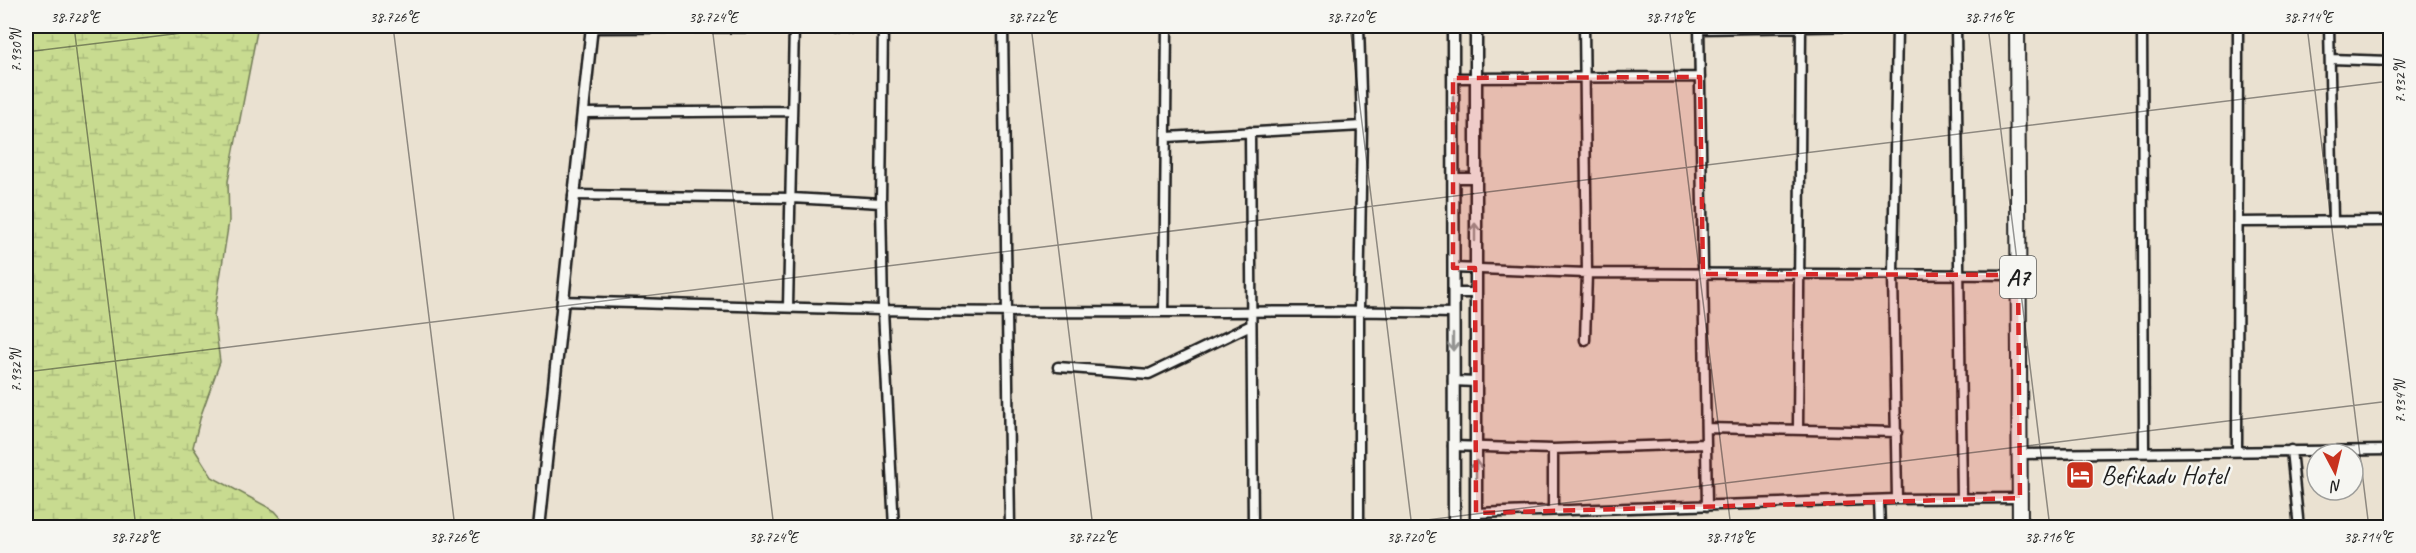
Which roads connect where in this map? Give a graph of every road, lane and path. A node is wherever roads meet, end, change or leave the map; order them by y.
1 (592, 26) edge
2 (794, 26) edge
3 (866, 26) edge
4 (883, 26) edge
5 (1003, 26) edge
6 (1167, 26) edge
7 (1359, 26) edge
8 (1453, 26) edge
9 (1476, 26) edge
10 (1584, 26) edge
11 (1801, 26) edge
12 (1863, 26) edge
13 (1897, 26) edge
14 (1956, 26) edge
15 (2017, 26) edge
16 (2142, 26) edge
17 (2238, 26) edge
18 (2329, 26) edge
19 (1699, 27) edge
20 (2331, 59) junction
21 (2391, 61) edge
22 (1585, 77) junction
23 (1700, 77) junction
24 (1453, 78) junction
25 (1476, 78) junction
26 (792, 111) junction
27 (584, 113) junction
28 (1362, 126) junction
29 (1250, 132) junction
30 (1167, 137) junction
31 (1453, 178) junction
32 (1475, 178) junction
33 (573, 195) junction
34 (792, 198) junction
35 (881, 203) junction
36 (2333, 221) junction
37 (2391, 221) edge
38 (2238, 222) junction
39 (1453, 268) junction
40 (1475, 268) junction
41 (1587, 273) junction
42 (1703, 274) junction
43 (1893, 274) junction
44 (1958, 274) junction
45 (2018, 274) junction
46 (1800, 275) junction
47 (1454, 293) junction
48 (1475, 293) junction
49 (562, 301) junction
50 (788, 308) junction
51 (883, 310) junction
52 (1251, 310) junction
53 (1359, 310) junction
54 (1007, 311) junction
55 (1164, 312) junction
56 (1453, 313) junction
57 (1251, 326) junction
58 (1585, 340) dead end
59 (1058, 367) dead end
60 (1453, 381) junction
61 (1474, 382) junction
62 (1706, 428) junction
63 (1798, 429) junction
64 (1897, 432) junction
65 (1706, 444) junction
66 (1453, 446) junction
67 (1475, 446) junction
68 (1553, 449) junction
69 (2291, 450) junction
70 (2391, 450) edge
71 (2144, 451) junction
72 (2237, 451) junction
73 (2020, 454) junction
74 (1962, 498) junction
75 (2019, 498) junction
76 (1897, 499) junction
77 (1879, 500) junction
78 (1707, 506) junction
79 (1553, 510) junction
80 (1476, 513) junction
81 (539, 528) edge
82 (894, 528) edge
83 (1010, 528) edge
84 (1253, 528) edge
85 (1359, 528) edge
86 (1454, 528) edge
87 (1476, 528) edge
88 (1880, 528) edge
89 (2020, 528) edge
90 (2299, 528) edge

1 - 2 street
1 - 27 street
2 - 3 street
2 - 26 street
4 - 35 street
5 - 54 street
6 - 30 street
7 - 28 street
8 - 24 street
9 - 25 street
10 - 22 street
11 - 12 street
11 - 19 street
11 - 46 street
13 - 43 street
14 - 44 street
15 - 45 highway, A7
16 - 71 street
17 - 38 street
18 - 20 street
19 - 23 street
20 - 21 street
20 - 36 street
22 - 23 street
22 - 25 street
22 - 41 street
23 - 42 street
24 - 25 street
24 -> 31 street
25 - 32 street
26 - 27 street
26 - 34 street
27 - 33 street
28 - 29 street
28 - 53 street
29 - 30 street
29 - 52 street
30 - 55 street
31 - 32 street
31 - 39 street
40 -> 32 street
33 - 34 street
33 - 49 street
34 - 35 street
34 - 50 street
35 - 51 street
36 - 37 street
36 - 38 street
38 - 72 street
39 - 40 street
39 - 47 street
40 - 41 street
40 - 48 street
41 - 42 street
41 - 58 street
42 - 46 street
42 - 62 street
43 - 44 street
43 - 46 street
43 - 64 street
44 - 45 street
44 - 74 street
45 - 73 highway, A7
46 - 63 street
47 - 48 street
47 - 56 street
48 - 61 street
49 - 50 street
49 - 81 street
50 - 51 street
51 - 54 street
51 - 82 street
52 - 53 street
52 - 55 street
52 - 57 street
53 - 56 street
53 - 85 street
54 - 55 street
54 - 83 street
56 -> 60 street
57 - 59 street
57 - 84 street
60 - 61 street
60 - 66 street
61 - 67 street
62 - 63 street
62 - 65 street
63 - 64 street
64 - 76 street
65 - 68 street
65 - 78 street
66 - 67 street
66 - 86 street
67 - 68 street
80 -> 67 street
68 - 79 street
69 - 70 street
69 - 72 street
69 - 90 street
71 - 72 street
71 - 73 street
73 - 75 highway, A7
74 - 75 street
74 - 76 street
75 - 89 highway, A7
76 - 77 street
77 - 78 street
77 - 88 street
78 - 79 street
79 - 80 street
80 - 87 street

